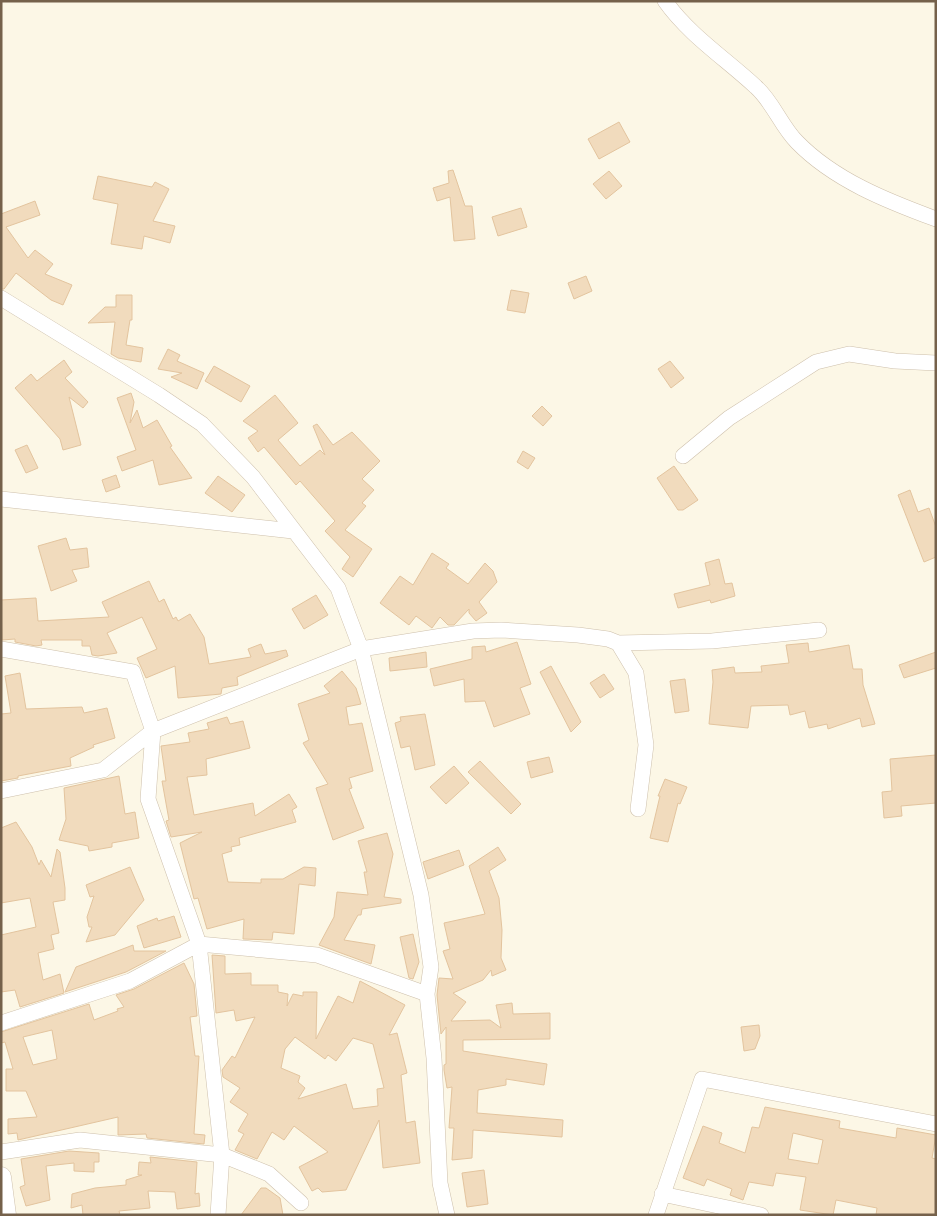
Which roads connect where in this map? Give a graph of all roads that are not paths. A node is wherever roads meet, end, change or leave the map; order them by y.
1 (665, 1) edge
2 (936, 219) edge
3 (1, 298) edge
4 (936, 363) edge
5 (683, 456) dead end
6 (1, 499) edge
7 (293, 531) junction
8 (819, 630) dead end
9 (618, 643) junction
10 (361, 649) junction
11 (1, 650) edge
12 (153, 731) junction
13 (1, 791) edge
14 (638, 809) dead end
15 (199, 944) junction
16 (428, 994) junction
17 (1, 1023) edge
18 (936, 1124) edge
19 (1, 1152) edge
20 (222, 1155) junction
21 (1, 1177) edge
22 (662, 1194) junction
23 (301, 1203) dead end
24 (6, 1215) edge
25 (218, 1215) edge
26 (447, 1215) edge
27 (656, 1215) edge
28 (761, 1215) edge

1 - 2 street
3 - 7 street
4 - 5 street
6 - 7 street
7 - 10 street
8 - 9 street
9 - 10 street
9 - 14 street
10 - 12 street
10 - 16 street
11 - 12 street
12 - 13 street
12 - 15 street
15 - 16 street
15 - 17 street
15 - 20 street
16 - 26 street
18 - 22 street
19 - 20 street
20 - 23 street
20 - 25 street
21 - 24 street
22 - 27 street
22 - 28 street

